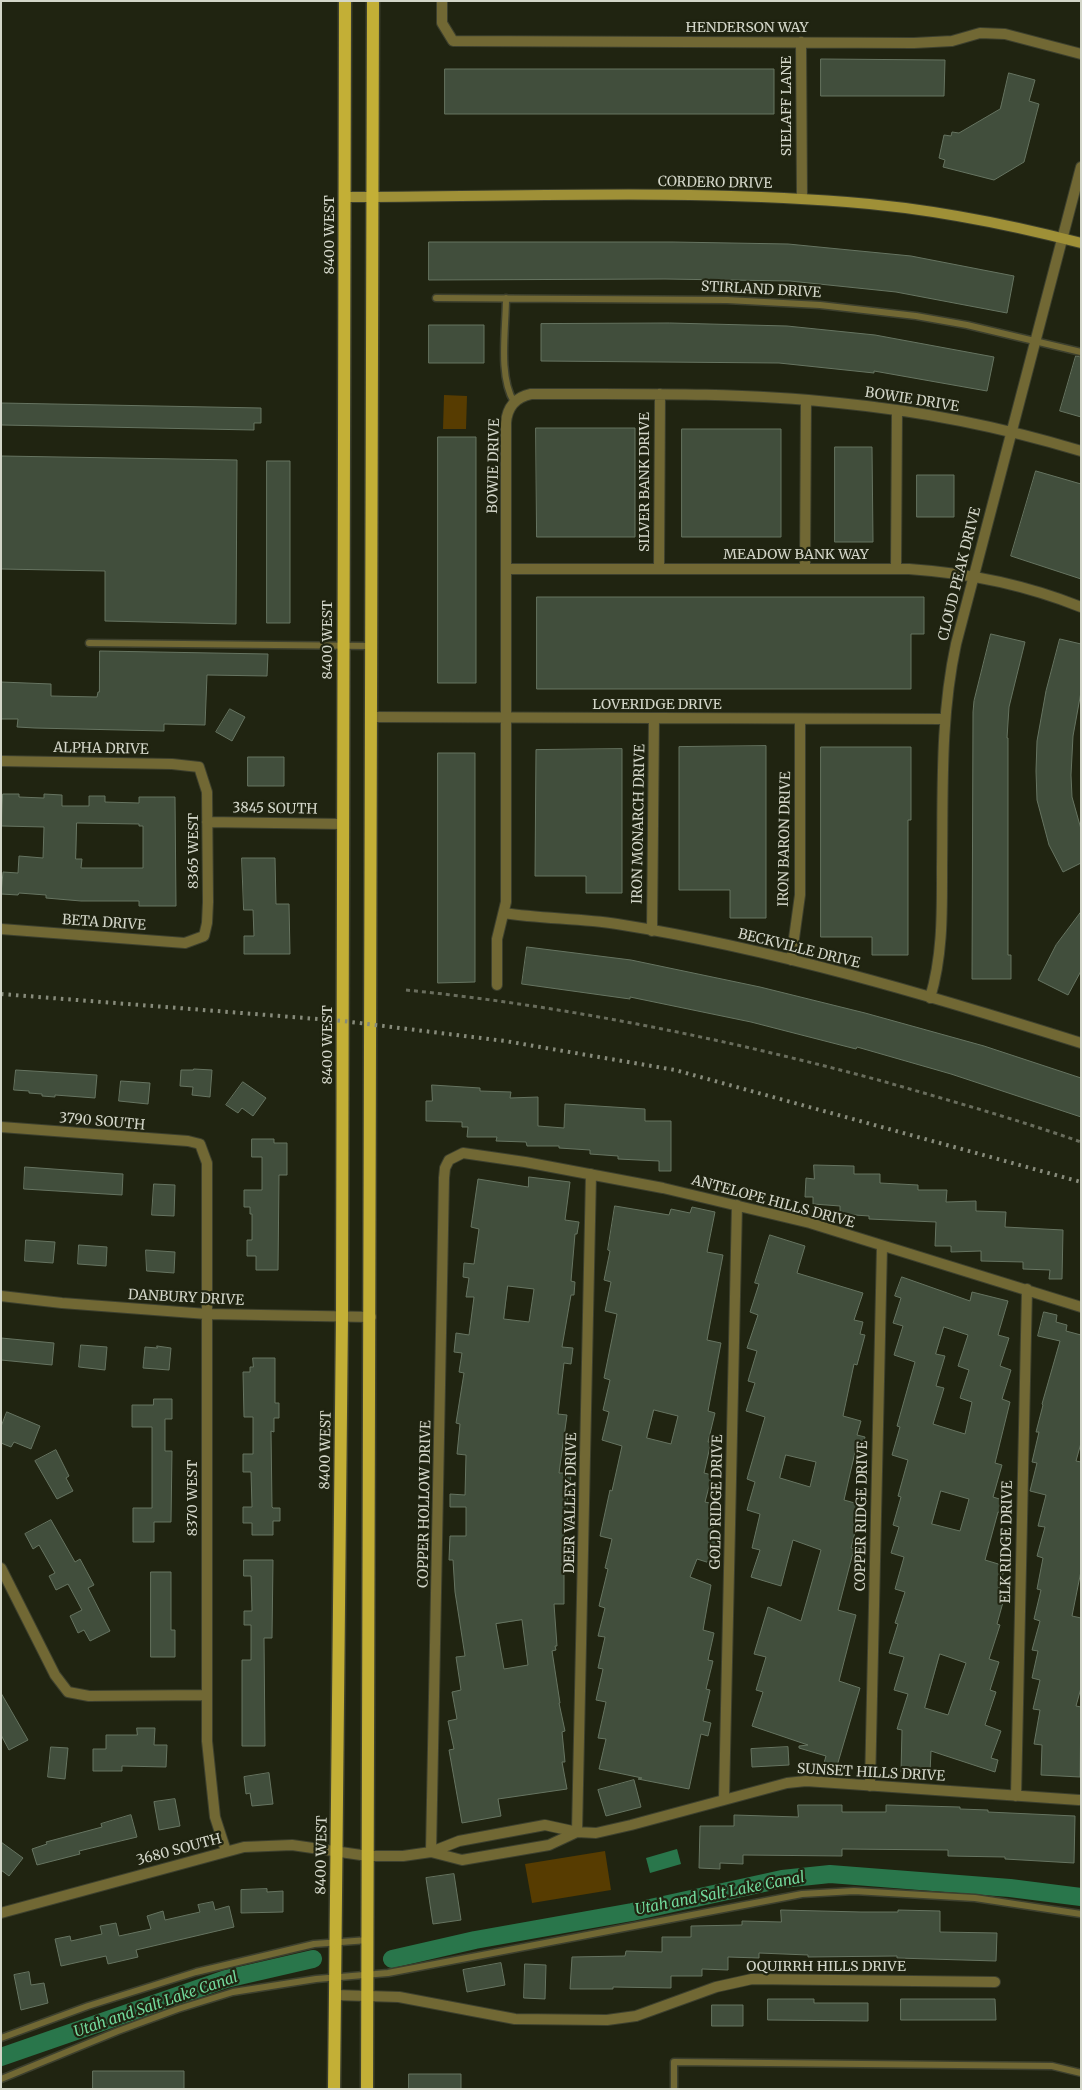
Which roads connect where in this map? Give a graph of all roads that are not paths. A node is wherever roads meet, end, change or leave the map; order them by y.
1 (345, 1) edge
2 (372, 1) edge
3 (442, 1) edge
4 (801, 42) junction
5 (1081, 54) edge
6 (1081, 167) edge
7 (345, 197) junction
8 (372, 197) junction
9 (802, 199) junction
10 (1061, 238) junction
11 (1081, 243) edge
12 (436, 298) dead end
13 (506, 298) junction
14 (1035, 340) junction
15 (1081, 352) edge
16 (660, 394) junction
17 (806, 400) junction
18 (514, 402) junction
19 (897, 410) junction
20 (1011, 432) junction
21 (1081, 451) edge
22 (507, 569) junction
23 (659, 569) junction
24 (805, 569) junction
25 (896, 569) junction
26 (974, 576) junction
27 (1081, 607) edge
28 (89, 643) dead end
29 (343, 646) junction
30 (370, 646) junction
31 (370, 718) junction
32 (507, 718) junction
33 (654, 718) junction
34 (800, 718) junction
35 (944, 719) junction
36 (1, 760) edge
37 (199, 767) joint
38 (207, 822) junction
39 (343, 824) junction
40 (504, 913) junction
41 (1, 929) edge
42 (652, 931) junction
43 (204, 936) joint
44 (791, 960) junction
45 (497, 985) dead end
46 (930, 998) junction
47 (1081, 1043) edge
48 (1, 1127) edge
49 (200, 1144) joint
50 (452, 1158) joint
51 (592, 1174) junction
52 (737, 1205) junction
53 (882, 1246) junction
54 (1027, 1289) junction
55 (1, 1296) edge
56 (1081, 1307) edge
57 (207, 1314) junction
58 (342, 1316) junction
59 (370, 1316) junction
60 (1, 1568) edge
61 (206, 1695) junction
62 (870, 1786) junction
63 (1016, 1796) junction
64 (724, 1799) junction
65 (1079, 1800) dead end
66 (577, 1832) junction
67 (226, 1851) junction
68 (431, 1852) junction
69 (338, 1853) junction
70 (368, 1856) junction
71 (1, 1914) edge
72 (1081, 1914) edge
73 (368, 1940) junction
74 (336, 1942) junction
75 (368, 1975) junction
76 (335, 1979) junction
77 (995, 1982) dead end
78 (335, 1995) junction
79 (368, 1995) junction
80 (1, 2038) edge
81 (1081, 2073) edge
82 (1, 2078) edge
83 (334, 2089) edge
84 (367, 2089) edge
85 (674, 2089) edge

1 - 7 main road, 8400 WEST
2 - 8 main road
3 - 4 street, HENDERSON WAY
4 - 5 street, HENDERSON WAY
4 - 9 street, SIELAFF LANE
6 - 10 street, CLOUD PEAK DRIVE
7 - 8 street, CORDERO DRIVE
7 - 29 main road, 8400 WEST
8 - 9 street, CORDERO DRIVE
8 - 30 main road
9 - 10 street, CORDERO DRIVE
10 - 11 street, CORDERO DRIVE
10 - 14 street, CLOUD PEAK DRIVE
12 - 13 lane, STIRLAND DRIVE
13 - 14 lane, STIRLAND DRIVE
13 - 18 lane
14 - 15 lane, STIRLAND DRIVE
14 - 20 street, CLOUD PEAK DRIVE
16 - 17 street, BOWIE DRIVE
16 - 18 street, BOWIE DRIVE
16 - 23 street, SILVER BANK DRIVE
17 - 19 street, BOWIE DRIVE
17 - 24 street
18 - 22 street, BOWIE DRIVE
19 - 20 street, BOWIE DRIVE
19 - 25 street
20 - 21 street, BOWIE DRIVE
20 - 26 street, CLOUD PEAK DRIVE
22 - 23 street, MEADOW BANK WAY
22 - 32 street, BOWIE DRIVE
23 - 24 street, MEADOW BANK WAY
24 - 25 street, MEADOW BANK WAY
25 - 26 street, MEADOW BANK WAY
26 - 27 street, MEADOW BANK WAY
26 - 35 street, CLOUD PEAK DRIVE
28 - 29 lane
29 - 30 lane
29 - 39 main road, 8400 WEST
30 - 31 main road
31 - 32 street, LOVERIDGE DRIVE
31 - 59 main road
32 - 33 street, LOVERIDGE DRIVE
32 - 40 street, BOWIE DRIVE
33 - 34 street, LOVERIDGE DRIVE
33 - 42 street, IRON MONARCH DRIVE
34 - 35 street, LOVERIDGE DRIVE
34 - 44 street, IRON BARON DRIVE
35 - 46 street, CLOUD PEAK DRIVE
36 - 37 street, ALPHA DRIVE
37 - 38 street, 8365 WEST
38 - 39 street, 3845 SOUTH
38 - 43 street, 8365 WEST
39 - 58 main road, 8400 WEST
40 - 42 street, BECKVILLE DRIVE
40 - 45 street, BOWIE DRIVE
41 - 43 street, BETA DRIVE
42 - 44 street, BECKVILLE DRIVE
44 - 46 street, BECKVILLE DRIVE
46 - 47 street, BECKVILLE DRIVE
48 - 49 street, 3790 SOUTH
49 - 57 street, 8370 WEST
50 - 51 street, ANTELOPE HILLS DRIVE
50 - 68 street, COPPER HOLLOW DRIVE
51 - 52 street, ANTELOPE HILLS DRIVE
51 - 66 street, DEER VALLEY DRIVE
52 - 53 street, ANTELOPE HILLS DRIVE
52 - 64 street, GOLD RIDGE DRIVE
53 - 54 street, ANTELOPE HILLS DRIVE
53 - 62 street, COPPER RIDGE DRIVE
54 - 56 street, ANTELOPE HILLS DRIVE
54 - 63 street, ELK RIDGE DRIVE
55 - 57 street, DANBURY DRIVE
57 - 58 street, DANBURY DRIVE
57 - 61 street, 8370 WEST
58 - 59 street, DANBURY DRIVE
58 - 69 main road, 8400 WEST
59 - 70 main road
60 - 61 street
61 - 67 street, 8370 WEST
62 - 63 street, SUNSET HILLS DRIVE
62 - 64 street, SUNSET HILLS DRIVE
63 - 65 street, SUNSET HILLS DRIVE
64 - 66 street, SUNSET HILLS DRIVE
66 - 68 street, SUNSET HILLS DRIVE
66 - 68 street, SUNSET HILLS DRIVE
67 - 69 street, 3680 SOUTH
67 - 71 street, 3680 SOUTH
68 - 70 street, SUNSET HILLS DRIVE
69 - 70 street, 3680 SOUTH
69 - 74 main road, 8400 WEST
70 - 73 main road
72 - 75 lane
73 - 74 lane
73 - 75 main road
74 - 76 main road, 8400 WEST
74 - 80 lane
75 - 76 lane
75 - 79 main road
76 - 78 main road, 8400 WEST
76 - 82 lane
77 - 79 street, OQUIRRH HILLS DRIVE
78 - 79 street, OQUIRRH HILLS DRIVE
78 - 83 main road, 8400 WEST
79 - 84 main road
81 - 85 lane

